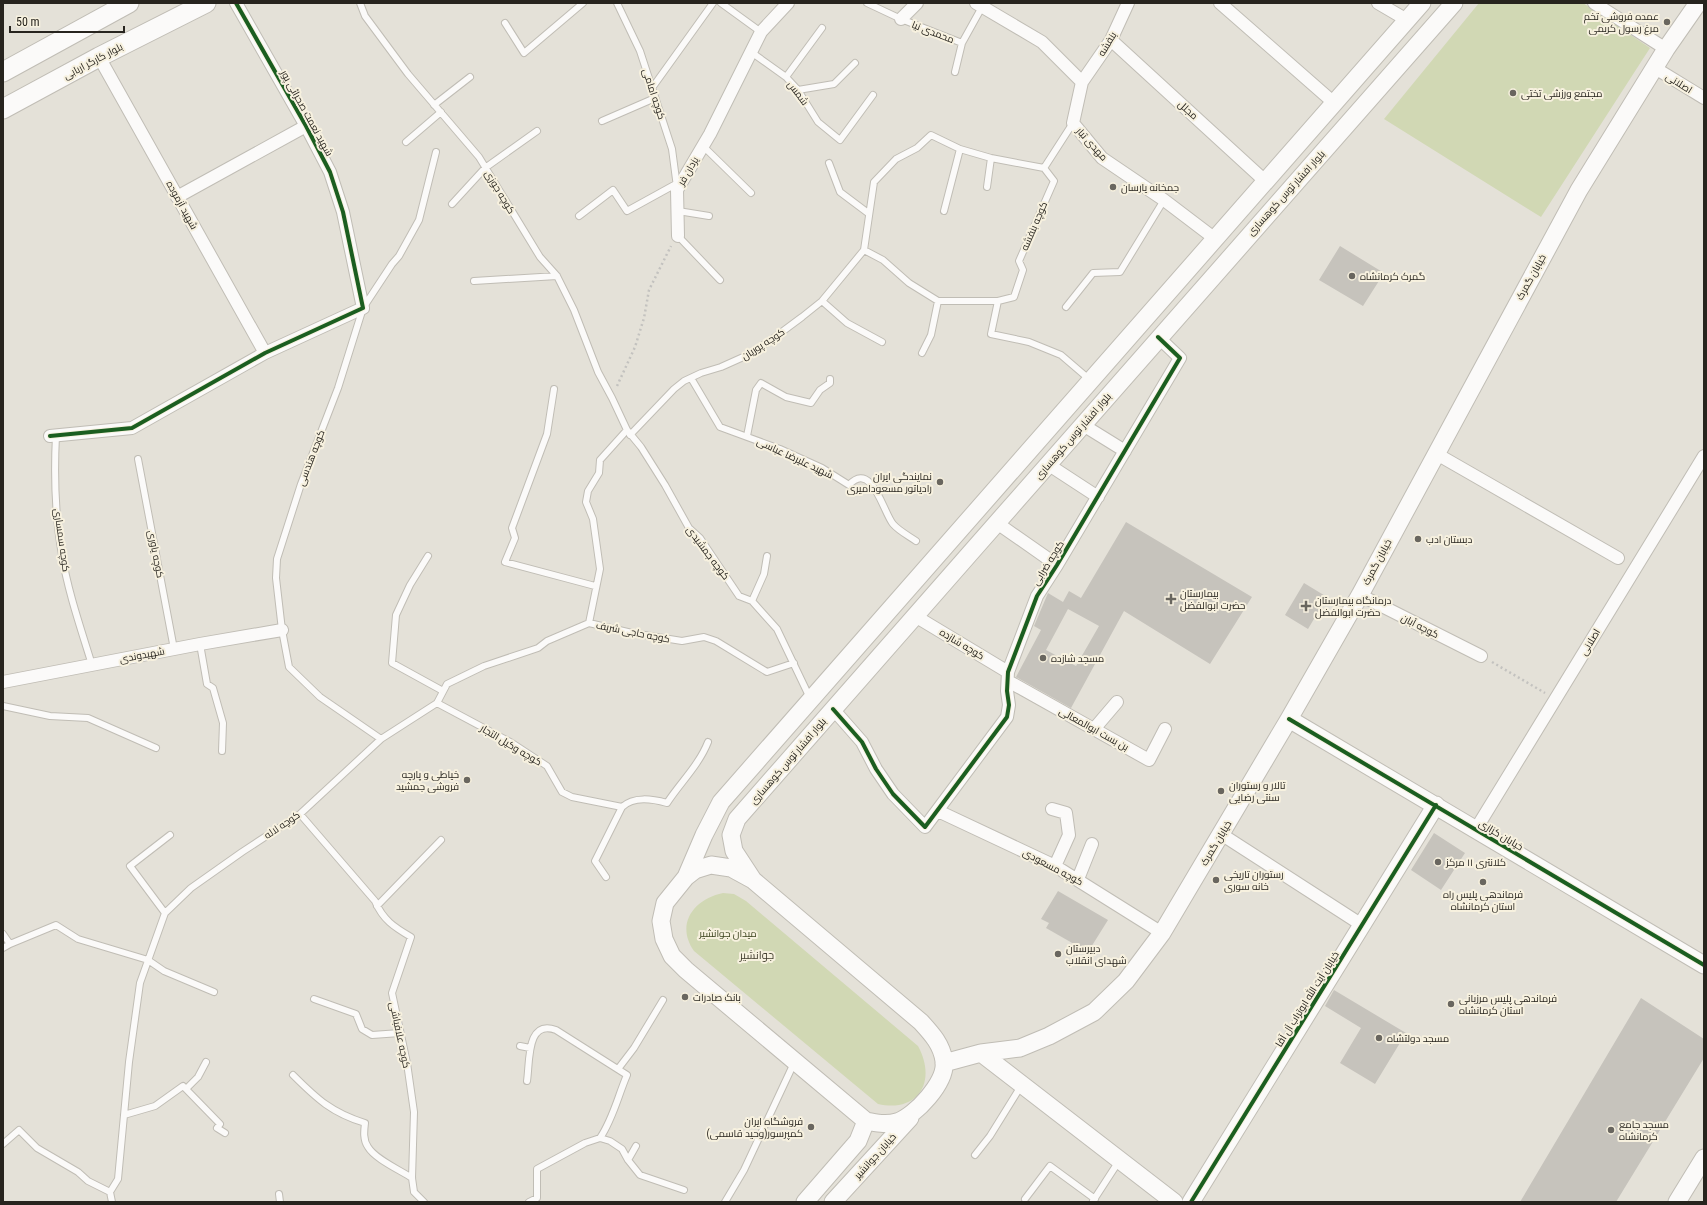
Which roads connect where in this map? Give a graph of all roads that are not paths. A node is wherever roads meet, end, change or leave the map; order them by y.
1 (128, 3) edge
2 (206, 3) edge
3 (236, 3) edge
4 (360, 3) edge
5 (583, 3) edge
6 (617, 3) edge
7 (713, 3) edge
8 (721, 3) edge
9 (788, 3) edge
10 (868, 3) edge
11 (917, 3) edge
12 (1128, 3) edge
13 (1220, 3) edge
14 (1378, 3) edge
15 (1422, 3) edge
16 (1454, 3) edge
17 (1594, 3) edge
18 (1698, 3) edge
19 (979, 5) edge
20 (901, 19) junction
21 (1408, 20) junction
22 (505, 23) dead end
23 (822, 28) dead end
24 (761, 32) junction
25 (1111, 40) junction
26 (962, 43) junction
27 (1666, 49) junction
28 (751, 52) junction
29 (99, 57) junction
30 (855, 63) dead end
31 (1655, 68) junction
32 (3, 72) edge
33 (955, 72) dead end
34 (470, 78) dead end
35 (786, 78) junction
36 (1082, 82) junction
37 (652, 88) junction
38 (798, 90) junction
39 (873, 94) dead end
40 (655, 98) junction
41 (1704, 98) edge
42 (1333, 102) junction
43 (434, 105) junction
44 (3, 109) edge
45 (441, 112) junction
46 (602, 121) dead end
47 (1073, 123) junction
48 (306, 126) junction
49 (537, 131) dead end
50 (406, 142) dead end
51 (703, 146) junction
52 (960, 149) junction
53 (436, 152) dead end
54 (990, 158) junction
55 (829, 163) dead end
56 (485, 168) junction
57 (1044, 168) junction
58 (1265, 181) junction
59 (677, 187) junction
60 (987, 187) dead end
61 (751, 194) dead end
62 (177, 197) junction
63 (1164, 200) junction
64 (452, 204) dead end
65 (678, 211) junction
66 (944, 212) dead end
67 (868, 213) junction
68 (579, 216) dead end
69 (709, 216) dead end
70 (678, 236) joint
71 (1214, 238) junction
72 (864, 250) junction
73 (557, 276) junction
74 (720, 280) dead end
75 (474, 281) dead end
76 (822, 301) junction
77 (938, 301) junction
78 (998, 301) junction
79 (1066, 307) dead end
80 (363, 308) junction
81 (1158, 337) junction
82 (882, 342) dead end
83 (266, 353) junction
84 (922, 353) dead end
85 (691, 378) junction
86 (830, 379) dead end
87 (1090, 380) junction
88 (554, 389) dead end
89 (612, 398) joint
90 (1083, 425) junction
91 (629, 432) junction
92 (53, 436) joint
93 (747, 436) junction
94 (1125, 451) junction
95 (1435, 453) junction
96 (1704, 456) edge
97 (138, 459) dead end
98 (1049, 465) junction
99 (1098, 497) junction
100 (997, 523) junction
101 (916, 542) dead end
102 (428, 556) dead end
103 (767, 556) dead end
104 (1618, 558) dead end
105 (1058, 565) junction
106 (595, 586) junction
107 (1360, 595) junction
108 (752, 601) junction
109 (915, 616) junction
110 (589, 623) junction
111 (282, 630) junction
112 (200, 644) junction
113 (174, 649) junction
114 (1481, 656) road end
115 (794, 663) junction
116 (92, 665) junction
117 (1008, 676) junction
118 (3, 682) edge
119 (443, 691) junction
120 (811, 700) junction
121 (1117, 702) dead end
122 (437, 703) junction
123 (3, 706) edge
124 (833, 709) junction
125 (1289, 719) junction
126 (1094, 729) junction
127 (1165, 729) dead end
128 (381, 739) junction
129 (708, 742) dead end
130 (156, 748) dead end
131 (222, 751) dead end
132 (1436, 805) junction
133 (622, 807) junction
134 (1052, 809) dead end
135 (938, 811) junction
136 (300, 814) junction
137 (1476, 829) junction
138 (1221, 834) junction
139 (170, 835) dead end
140 (441, 840) dead end
141 (1092, 844) dead end
142 (1055, 866) junction
143 (606, 877) dead end
144 (686, 877) junction
145 (753, 880) junction
146 (1078, 880) junction
147 (378, 906) junction
148 (165, 914) junction
149 (1362, 925) junction
150 (1162, 933) junction
151 (3, 934) edge
152 (10, 944) junction
153 (3, 948) edge
154 (148, 960) junction
155 (1704, 965) edge
156 (214, 992) dead end
157 (314, 999) dead end
158 (663, 1000) dead end
159 (400, 1033) junction
160 (520, 1046) dead end
161 (530, 1048) junction
162 (981, 1053) junction
163 (795, 1061) junction
164 (206, 1062) dead end
165 (944, 1063) junction
166 (618, 1069) junction
167 (293, 1075) dead end
168 (526, 1081) dead end
169 (1022, 1085) junction
170 (186, 1089) junction
171 (917, 1110) junction
172 (124, 1115) junction
173 (866, 1121) junction
174 (225, 1133) dead end
175 (600, 1138) junction
176 (3, 1144) edge
177 (636, 1146) dead end
178 (976, 1155) dead end
179 (1704, 1158) edge
180 (628, 1160) junction
181 (1120, 1160) junction
182 (412, 1178) junction
183 (684, 1190) dead end
184 (110, 1192) junction
185 (280, 1194) dead end
186 (1025, 1199) dead end
187 (1094, 1200) edge
188 (112, 1202) edge
189 (280, 1202) edge
190 (424, 1202) edge
191 (528, 1202) edge
192 (725, 1202) edge
193 (805, 1202) edge
194 (833, 1202) edge
195 (1174, 1202) edge
196 (1191, 1202) edge
197 (1677, 1202) edge

1 - 32 main road
2 - 29 main road, بلوار کارگر اربابی
3 - 48 street, شهید نعمت صحرائی پور
4 - 43 lane, کوچه جوزی
5 - 22 lane
6 - 37 lane, کوچه امامی
7 - 37 lane
8 - 24 lane
9 - 24 street, یزدان فر
10 - 20 lane, محمدی نیا
11 - 20 street
12 - 25 street, بنفشه
13 - 42 street
14 - 21 street
15 - 21 main road
16 - 81 main road, بلوار افشار توس کوهساری
17 - 27 street
18 - 27 main road, خیابان گمرک
19 - 26 lane, محمدی نیا
19 - 36 street
20 - 26 lane, محمدی نیا
21 - 42 main road
23 - 35 lane
24 - 28 street, یزدان فر
25 - 36 street, بنفشه
25 - 58 street, مجلل
26 - 33 lane
27 - 31 main road, خیابان گمرک
28 - 35 lane, شمس
28 - 51 street, یزدان فر
29 - 44 main road, بلوار کارگر اربابی
29 - 62 street, شهید آزموده
30 - 38 lane
31 - 41 street, اصلانی
31 - 95 main road, خیابان گمرک
34 - 43 lane
35 - 38 lane, شمس
36 - 47 street, مهدی تبار
37 - 40 lane, کوچه امامی
38 - 39 lane, شمس
40 - 46 lane
40 - 59 lane, کوچه امامی
42 - 58 main road
43 - 45 lane, کوچه جوزی
45 - 50 lane
45 - 56 lane, کوچه جوزی
47 - 57 lane
47 - 63 street, مهدی تبار
48 - 62 street
48 - 80 street, شهید نعمت صحرائی پور
49 - 56 lane
51 - 59 street, یزدان فر
51 - 61 lane
52 - 54 lane
52 - 66 lane
52 - 67 lane
53 - 80 lane, کوچه هندسی
54 - 57 lane
54 - 60 lane
55 - 67 lane
56 - 64 lane
56 - 73 lane, کوچه جوزی
57 - 78 lane, کوچه بنفشه
58 - 71 main road
59 - 65 street, یزدان فر
59 - 68 lane
62 - 83 street, شهید آزموده
63 - 71 street, مهدی تبار
63 - 79 lane
65 - 69 lane
65 - 70 street, یزدان فر
67 - 72 lane
70 - 74 lane
71 - 87 main road
72 - 76 lane, کوچه پوریان
72 - 77 lane
73 - 75 lane
73 - 89 lane, کوچه جوزی
76 - 82 lane
76 - 85 lane, کوچه پوریان
77 - 78 lane
77 - 84 lane
78 - 87 lane
80 - 83 street
80 - 111 lane, کوچه هندسی
81 - 90 main road, بلوار افشار توس کوهساری
81 - 94 street, کوچه ضرابی
83 - 92 street
85 - 91 lane, کوچه پوریان
85 - 93 lane, شهید علیرضا عباسی
86 - 93 lane
87 - 120 main road
88 - 106 lane
89 - 91 lane, کوچه جمشیدی
90 - 94 street
90 - 98 main road, بلوار افشار توس کوهساری
91 - 106 lane, کوچه پوریان
91 - 108 lane, کوچه جمشیدی
92 - 116 lane, کوچه سمساری
93 - 101 lane, شهید علیرضا عباسی
94 - 99 street, کوچه ضرابی
95 - 104 street
95 - 107 main road, خیابان گمرک
96 - 137 street, اصلانی
97 - 113 lane, کوچه یاوری
98 - 99 street
98 - 100 main road, بلوار افشار توس کوهساری
99 - 105 street, کوچه ضرابی
100 - 105 street
100 - 109 main road, بلوار افشار توس کوهساری
102 - 119 lane
103 - 108 lane
105 - 117 street, کوچه ضرابی
106 - 110 lane, کوچه پوریان
107 - 114 street, کوچه آبان
107 - 125 main road, خیابان گمرک
108 - 115 lane, کوچه جمشیدی
109 - 117 street, کوچه شازده
109 - 124 main road, بلوار افشار توس کوهساری
110 - 115 lane, کوچه حاجی شریف
110 - 119 lane, کوچه حاجی شریف
111 - 112 street, شهیدوندی
111 - 128 lane, کوچه هندسی
112 - 113 street, شهیدوندی
112 - 131 lane
113 - 116 street, شهیدوندی
115 - 120 lane, کوچه جمشیدی
116 - 118 street, شهیدوندی
117 - 126 street, بن بست ابوالمعالی
117 - 135 street, کوچه ضرابی
119 - 122 lane, کوچه حاجی شریف
120 - 144 main road
121 - 126 street
122 - 128 lane, کوچه لاله
122 - 133 lane, کوچه وکیل التجار
123 - 130 lane
124 - 135 street, کوچه ضرابی
124 - 145 main road, بلوار افشار توس کوهساری
125 - 132 main road, خیابان کزازی
125 - 138 main road, خیابان گمرک
126 - 127 street, بن بست ابوالمعالی
128 - 136 lane, کوچه لاله
129 - 133 lane
132 - 137 main road, خیابان کزازی
132 - 149 main road, خیابان آیت الله ابوتراب آل آقا
133 - 143 lane
134 - 142 street
135 - 142 street, کوچه مسعودی
136 - 147 lane, کوچه علافباشی
136 - 148 lane, کوچه لاله
137 - 155 main road, خیابان کزازی
138 - 149 street
138 - 150 main road, خیابان گمرک
139 - 148 lane
140 - 147 lane
141 - 146 street
142 - 146 street, کوچه مسعودی
144 - 145 main road
144 - 163 main road
145 - 165 main road
146 - 150 street, کوچه مسعودی
147 - 159 lane, کوچه علافباشی
148 - 154 lane, کوچه لاله
149 - 196 main road, خیابان آیت الله ابوتراب آل آقا
150 - 162 main road, خیابان گمرک
151 - 152 lane
152 - 153 lane
152 - 154 lane
154 - 156 lane
154 - 172 lane, کوچه لاله
157 - 159 lane
158 - 166 lane
159 - 182 lane, کوچه علافباشی
160 - 161 lane
161 - 166 lane
161 - 168 lane
162 - 165 main road, خیابان گمرک
162 - 169 main road
163 - 173 main road
163 - 192 lane
164 - 170 lane
165 - 171 main road
166 - 175 lane
167 - 182 lane
169 - 178 lane
169 - 181 main road
170 - 172 lane
170 - 174 lane
171 - 173 main road
171 - 194 main road, خیابان جوانشیر
172 - 184 lane, کوچه لاله
173 - 193 main road
175 - 180 lane
175 - 191 lane
176 - 184 lane
177 - 180 lane
179 - 197 main road
180 - 183 lane
181 - 187 lane
181 - 195 main road
182 - 190 lane, کوچه علافباشی
184 - 188 lane
185 - 189 lane
186 - 187 lane

